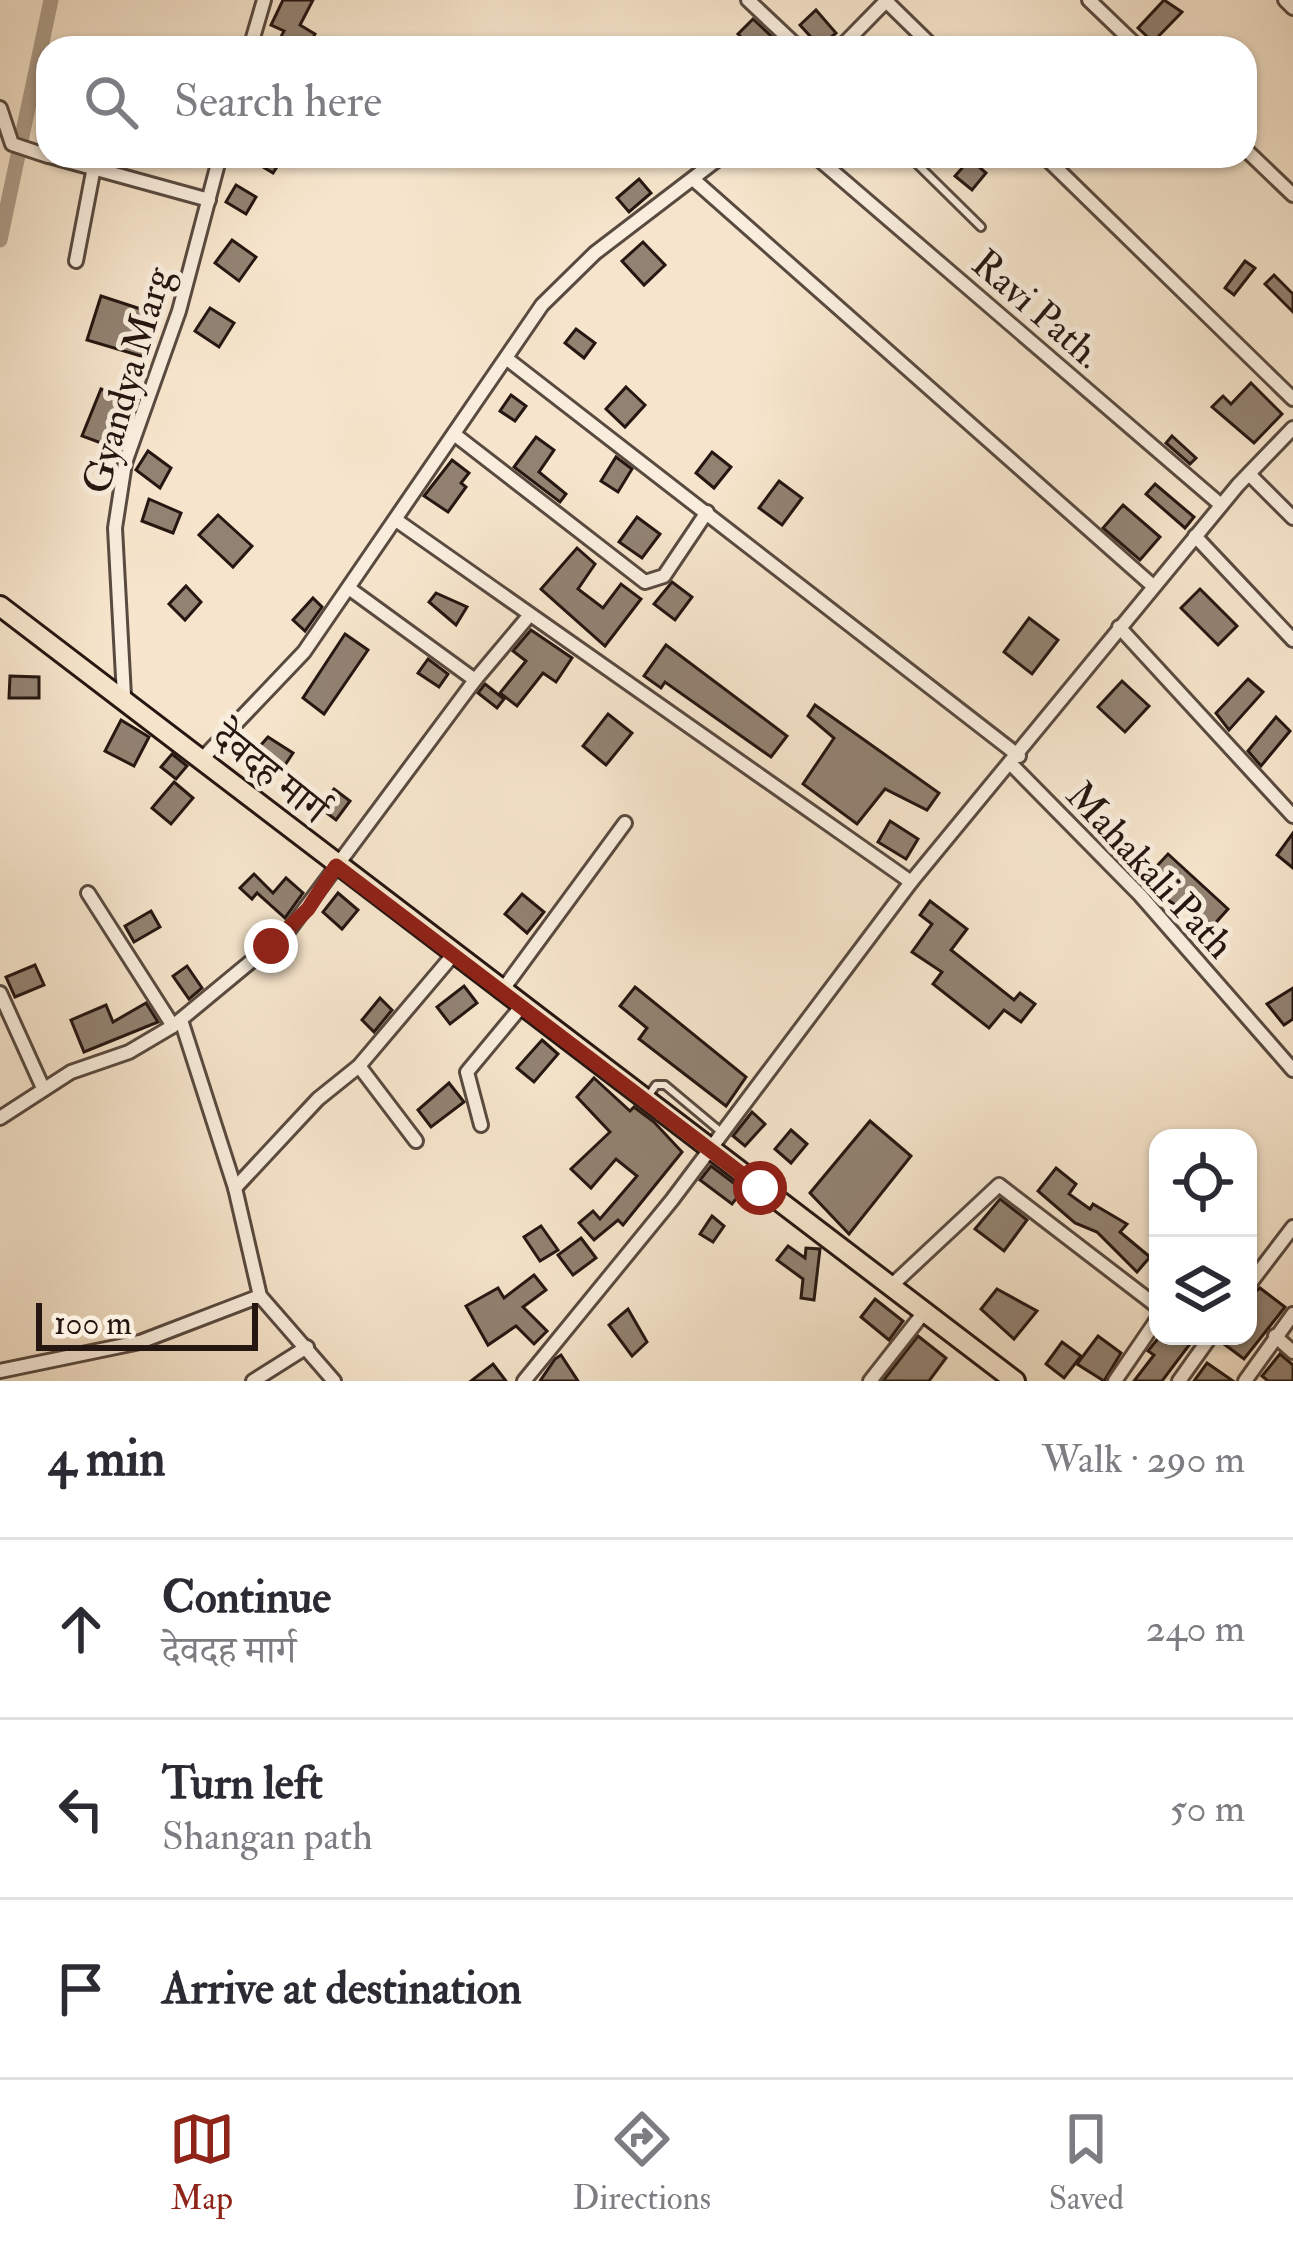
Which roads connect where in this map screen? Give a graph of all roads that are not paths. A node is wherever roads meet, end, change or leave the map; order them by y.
1 (264, 0) edge
2 (748, 0) edge
3 (1089, 0) edge
4 (1285, 0) edge
5 (886, 1) edge
6 (1293, 8) edge
7 (254, 36) edge
8 (786, 36) edge
9 (852, 36) edge
10 (922, 36) edge
11 (1126, 36) edge
12 (0, 108) edge
13 (36, 153) edge
14 (1257, 160) edge
15 (94, 168) edge
16 (97, 168) edge
17 (217, 168) edge
18 (707, 168) edge
19 (829, 168) edge
20 (921, 168) edge
21 (1056, 168) edge
22 (693, 179) junction
23 (1293, 195) edge
24 (209, 200) junction
25 (981, 227) dead end
26 (76, 261) dead end
27 (506, 358) junction
28 (1293, 399) edge
29 (1293, 428) edge
30 (454, 434) junction
31 (1250, 475) junction
32 (1221, 505) junction
33 (707, 512) junction
34 (1293, 518) edge
35 (396, 520) junction
36 (1195, 536) junction
37 (1153, 586) junction
38 (350, 589) junction
39 (0, 606) edge
40 (528, 617) junction
41 (1119, 627) junction
42 (1293, 640) edge
43 (475, 680) junction
44 (124, 696) junction
45 (202, 759) junction
46 (1015, 760) junction
47 (1293, 816) edge
48 (625, 823) dead end
49 (336, 866) junction
50 (911, 882) junction
51 (88, 892) dead end
52 (453, 955) junction
53 (501, 992) junction
54 (0, 993) edge
55 (521, 1007) junction
56 (177, 1023) junction
57 (359, 1066) junction
58 (1293, 1070) edge
59 (44, 1088) junction
60 (0, 1118) edge
61 (481, 1125) dead end
62 (714, 1139) junction
63 (416, 1141) dead end
64 (235, 1188) junction
65 (1293, 1227) edge
66 (1257, 1274) edge
67 (891, 1286) junction
68 (260, 1296) junction
69 (1149, 1300) edge
70 (925, 1311) junction
71 (1293, 1314) edge
72 (1149, 1331) edge
73 (1275, 1336) junction
74 (1205, 1345) edge
75 (307, 1347) junction
76 (1293, 1352) edge
77 (0, 1371) edge
78 (327, 1378) edge
79 (253, 1381) edge
80 (524, 1381) edge
81 (870, 1381) edge
82 (1016, 1381) edge
83 (1115, 1381) edge
84 (1179, 1381) edge
85 (1245, 1381) edge

1 - 7 street
2 - 8 street
3 - 11 street
4 - 6 street
5 - 9 street
5 - 10 street
12 - 13 street
14 - 23 street
15 - 26 street
16 - 24 street
17 - 24 street, Gyandya Marg
18 - 22 street
19 - 32 street, Ravi Path.
20 - 25 lane
21 - 28 street
22 - 27 street
22 - 37 street
24 - 44 street, Gyandya Marg
27 - 30 street
27 - 33 street, Mahakali Path
29 - 31 street
30 - 33 street
30 - 35 street
31 - 32 street
31 - 34 street
32 - 36 street
33 - 46 street, Mahakali Path
35 - 38 street
35 - 40 street
36 - 37 street
36 - 42 street
37 - 41 street
38 - 43 street
38 - 45 street
39 - 44 main road, देवदह मार्ग
40 - 43 street
40 - 50 street
41 - 46 street
41 - 47 street
43 - 49 street
44 - 45 main road, देवदह मार्ग
45 - 49 main road, देवदह मार्ग
46 - 50 street
46 - 58 street, Mahakali Path
48 - 53 street
49 - 52 main road, देवदह मार्ग
49 - 56 street
50 - 62 street
51 - 56 street
52 - 53 main road, देवदह मार्ग
52 - 57 street
53 - 55 main road, देवदह मार्ग
54 - 59 street
55 - 61 street
55 - 62 main road, देवदह मार्ग
56 - 59 street
56 - 64 street
57 - 63 street
57 - 64 street
59 - 60 street
62 - 67 main road, देवदह मार्ग
62 - 80 street
64 - 68 street
65 - 66 street
67 - 69 street
67 - 70 main road, देवदह मार्ग
68 - 75 street
68 - 77 street
70 - 81 street
70 - 82 main road, देवदह मार्ग
71 - 73 street
72 - 83 street
73 - 76 street
73 - 85 street
74 - 84 street
75 - 78 street
75 - 79 street

